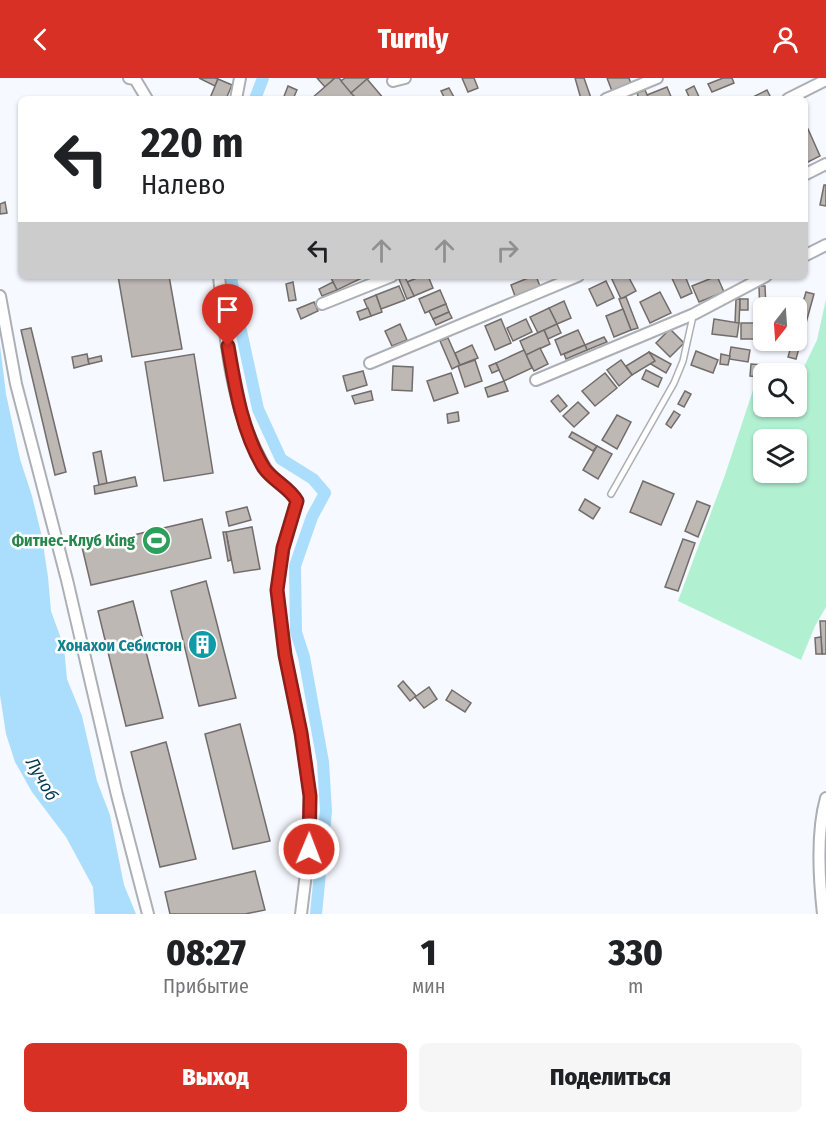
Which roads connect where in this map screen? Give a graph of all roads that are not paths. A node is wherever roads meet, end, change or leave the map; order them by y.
1 (133, 78) edge
2 (240, 78) edge
3 (405, 78) edge
4 (657, 78) edge
5 (826, 80) edge
6 (393, 81) dead end
7 (145, 96) edge
8 (237, 96) edge
9 (613, 96) edge
10 (794, 96) edge
11 (826, 164) edge
12 (808, 173) edge
13 (826, 245) edge
14 (808, 254) edge
15 (219, 279) edge
16 (384, 279) edge
17 (571, 279) edge
18 (760, 279) edge
19 (0, 296) edge
20 (322, 304) dead end
21 (694, 314) junction
22 (370, 363) dead end
23 (536, 380) dead end
24 (611, 494) dead end
25 (826, 798) edge
26 (148, 914) edge
27 (301, 914) edge
28 (823, 914) edge

1 - 7 street
2 - 8 street
3 - 6 street
4 - 9 street
5 - 10 street
11 - 12 street
13 - 14 street
15 - 27 street
16 - 20 street
17 - 22 street
18 - 21 street
19 - 26 street
21 - 23 street
21 - 24 lane
25 - 28 street

